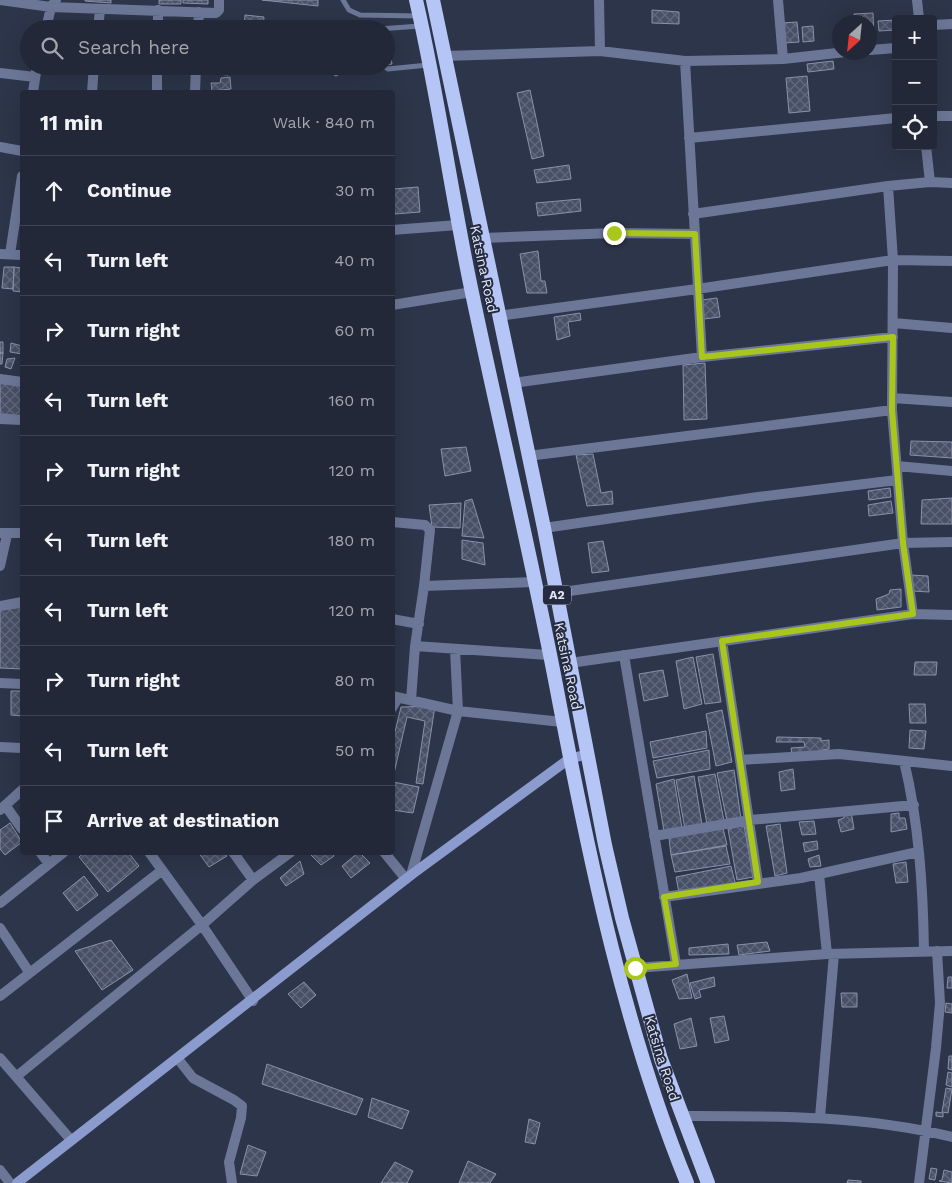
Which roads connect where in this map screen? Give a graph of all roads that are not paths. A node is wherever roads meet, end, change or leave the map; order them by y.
1 (0, 0) edge
2 (219, 0) edge
3 (343, 0) edge
4 (416, 0) edge
5 (433, 0) edge
6 (599, 0) edge
7 (778, 0) edge
8 (917, 0) edge
9 (54, 4) edge
10 (100, 10) junction
11 (158, 10) junction
12 (199, 12) junction
13 (919, 15) edge
14 (49, 20) edge
15 (99, 20) edge
16 (158, 20) edge
17 (199, 20) edge
18 (420, 21) junction
19 (952, 24) edge
20 (937, 25) edge
21 (395, 26) edge
22 (892, 48) edge
23 (877, 49) edge
24 (600, 51) junction
25 (832, 54) edge
26 (444, 56) junction
27 (783, 59) junction
28 (685, 61) junction
29 (429, 65) junction
30 (395, 68) edge
31 (20, 72) edge
32 (0, 73) edge
33 (35, 75) edge
34 (93, 75) edge
35 (157, 75) edge
36 (196, 75) edge
37 (33, 90) edge
38 (92, 90) edge
39 (157, 90) edge
40 (196, 90) edge
41 (937, 116) edge
42 (952, 116) edge
43 (892, 118) edge
44 (689, 138) junction
45 (0, 147) edge
46 (926, 150) edge
47 (20, 151) edge
48 (930, 182) junction
49 (952, 183) edge
50 (20, 185) edge
51 (888, 186) junction
52 (693, 214) junction
53 (458, 225) junction
54 (395, 230) edge
55 (695, 234) junction
56 (482, 238) junction
57 (5, 254) edge
58 (20, 255) edge
59 (893, 260) junction
60 (952, 261) edge
61 (697, 289) junction
62 (472, 292) junction
63 (395, 305) edge
64 (498, 316) junction
65 (893, 323) junction
66 (952, 328) edge
67 (893, 337) junction
68 (702, 357) junction
69 (0, 380) edge
70 (20, 382) edge
71 (513, 383) junction
72 (892, 398) junction
73 (952, 402) edge
74 (892, 410) junction
75 (0, 419) edge
76 (20, 420) edge
77 (528, 456) junction
78 (898, 466) junction
79 (952, 471) edge
80 (897, 480) junction
81 (395, 522) edge
82 (544, 528) junction
83 (20, 533) edge
84 (3, 534) edge
85 (952, 542) edge
86 (903, 543) junction
87 (0, 566) edge
88 (534, 582) junction
89 (424, 586) junction
90 (556, 593) junction
91 (20, 602) edge
92 (0, 606) edge
93 (913, 614) junction
94 (952, 615) edge
95 (395, 620) edge
96 (419, 624) junction
97 (722, 641) junction
98 (415, 646) junction
99 (455, 649) junction
100 (548, 655) junction
101 (624, 655) junction
102 (570, 662) junction
103 (0, 683) edge
104 (20, 684) edge
105 (411, 700) junction
106 (395, 701) edge
107 (458, 711) junction
108 (562, 722) junction
109 (0, 747) edge
110 (20, 748) edge
111 (588, 754) junction
112 (569, 759) junction
113 (740, 760) junction
114 (904, 761) junction
115 (952, 766) edge
116 (20, 792) edge
117 (914, 804) junction
118 (2, 807) edge
119 (750, 820) junction
120 (20, 827) edge
121 (654, 836) junction
122 (918, 852) junction
123 (42, 855) edge
124 (60, 855) edge
125 (151, 855) edge
126 (235, 855) edge
127 (288, 855) edge
128 (387, 855) edge
129 (49, 864) junction
130 (161, 871) junction
131 (819, 874) junction
132 (408, 877) junction
133 (253, 880) junction
134 (758, 882) junction
135 (664, 897) junction
136 (0, 903) edge
137 (202, 925) junction
138 (0, 928) edge
139 (924, 951) junction
140 (937, 951) junction
141 (952, 951) edge
142 (830, 954) junction
143 (676, 964) junction
144 (635, 968) junction
145 (29, 972) junction
146 (0, 996) edge
147 (253, 1001) junction
148 (0, 1059) edge
149 (178, 1059) junction
150 (17, 1076) junction
151 (681, 1116) junction
152 (820, 1117) junction
153 (926, 1130) junction
154 (952, 1137) edge
155 (71, 1140) junction
156 (0, 1170) edge
157 (10, 1183) edge
158 (17, 1183) edge
159 (232, 1183) edge
160 (687, 1183) edge
161 (708, 1183) edge
162 (919, 1183) edge

1 - 9 street
2 - 12 street
3 - 18 lane
4 - 18 highway, Katsina Road / A2
5 - 26 highway, A2
6 - 24 street
7 - 27 street
8 - 13 street
9 - 10 street
9 - 14 street
10 - 11 street
10 - 15 street
11 - 12 street
11 - 16 street
12 - 17 street
18 - 21 lane
18 - 29 highway, Katsina Road / A2
19 - 20 street
22 - 23 street
24 - 26 street
24 - 28 street
25 - 27 street
26 - 56 highway, A2
27 - 28 street
28 - 44 street
29 - 30 lane
29 - 53 highway, Katsina Road / A2
31 - 32 street
33 - 37 street
34 - 38 street
35 - 39 street
36 - 40 street
41 - 42 street
43 - 44 street
44 - 52 street
45 - 47 street
46 - 48 street
48 - 49 street
48 - 51 street
50 - 57 street
51 - 52 street
51 - 59 street
52 - 55 street
53 - 54 street
53 - 62 highway, Katsina Road / A2
55 - 56 street
55 - 61 street
56 - 64 highway, A2
57 - 58 street
59 - 60 street
59 - 61 street
59 - 65 street
61 - 64 street
61 - 68 street
62 - 63 street
62 - 88 highway, Katsina Road / A2
64 - 71 highway, A2
65 - 66 street
65 - 67 street
67 - 68 street
67 - 72 street
68 - 71 street
69 - 70 street
71 - 77 highway, A2
72 - 73 street
72 - 74 street
74 - 77 street
74 - 78 street
75 - 76 street
77 - 82 highway, A2
78 - 79 street
78 - 80 street
80 - 82 street
80 - 86 street
81 - 89 street
82 - 90 highway, A2
83 - 84 street
84 - 87 street
85 - 86 street
86 - 90 street
86 - 93 street
88 - 89 street
88 - 100 highway, Katsina Road / A2
89 - 96 street
90 - 102 highway, A2
91 - 92 street
93 - 94 street
93 - 97 street
95 - 96 street
96 - 98 street
97 - 101 street
97 - 113 street
98 - 99 street
98 - 105 street
99 - 100 street
99 - 107 street
100 - 108 highway, Katsina Road / A2
101 - 102 street
101 - 121 street
102 - 111 highway, A2
103 - 104 street
105 - 106 street
105 - 107 street
107 - 108 street
107 - 132 street
108 - 112 highway, Katsina Road / A2
109 - 110 street
111 - 112 main road
111 - 144 highway, A2
112 - 132 main road
112 - 160 highway, Katsina Road / A2
113 - 114 street
113 - 119 street
114 - 115 street
114 - 117 street
116 - 118 street
117 - 119 street
117 - 122 street
118 - 120 street
119 - 121 street
119 - 134 street
121 - 135 street
122 - 131 street
122 - 139 street
123 - 129 street
124 - 129 street
125 - 130 street
126 - 133 street
127 - 133 street
128 - 132 street
129 - 136 street
130 - 137 street
130 - 145 street
131 - 134 street
131 - 142 street
132 - 147 main road
133 - 137 street
134 - 135 street
135 - 143 street
137 - 147 street
137 - 150 street
138 - 145 street
139 - 140 street
139 - 142 street
140 - 141 street
140 - 153 street
142 - 143 street
142 - 152 street
143 - 144 street
144 - 151 highway, A2
145 - 146 street
147 - 149 main road
148 - 150 street
149 - 155 main road
149 - 159 street
150 - 155 street
151 - 152 street
151 - 161 highway, A2
152 - 153 street
153 - 154 street
153 - 162 street
155 - 158 main road
156 - 157 street

